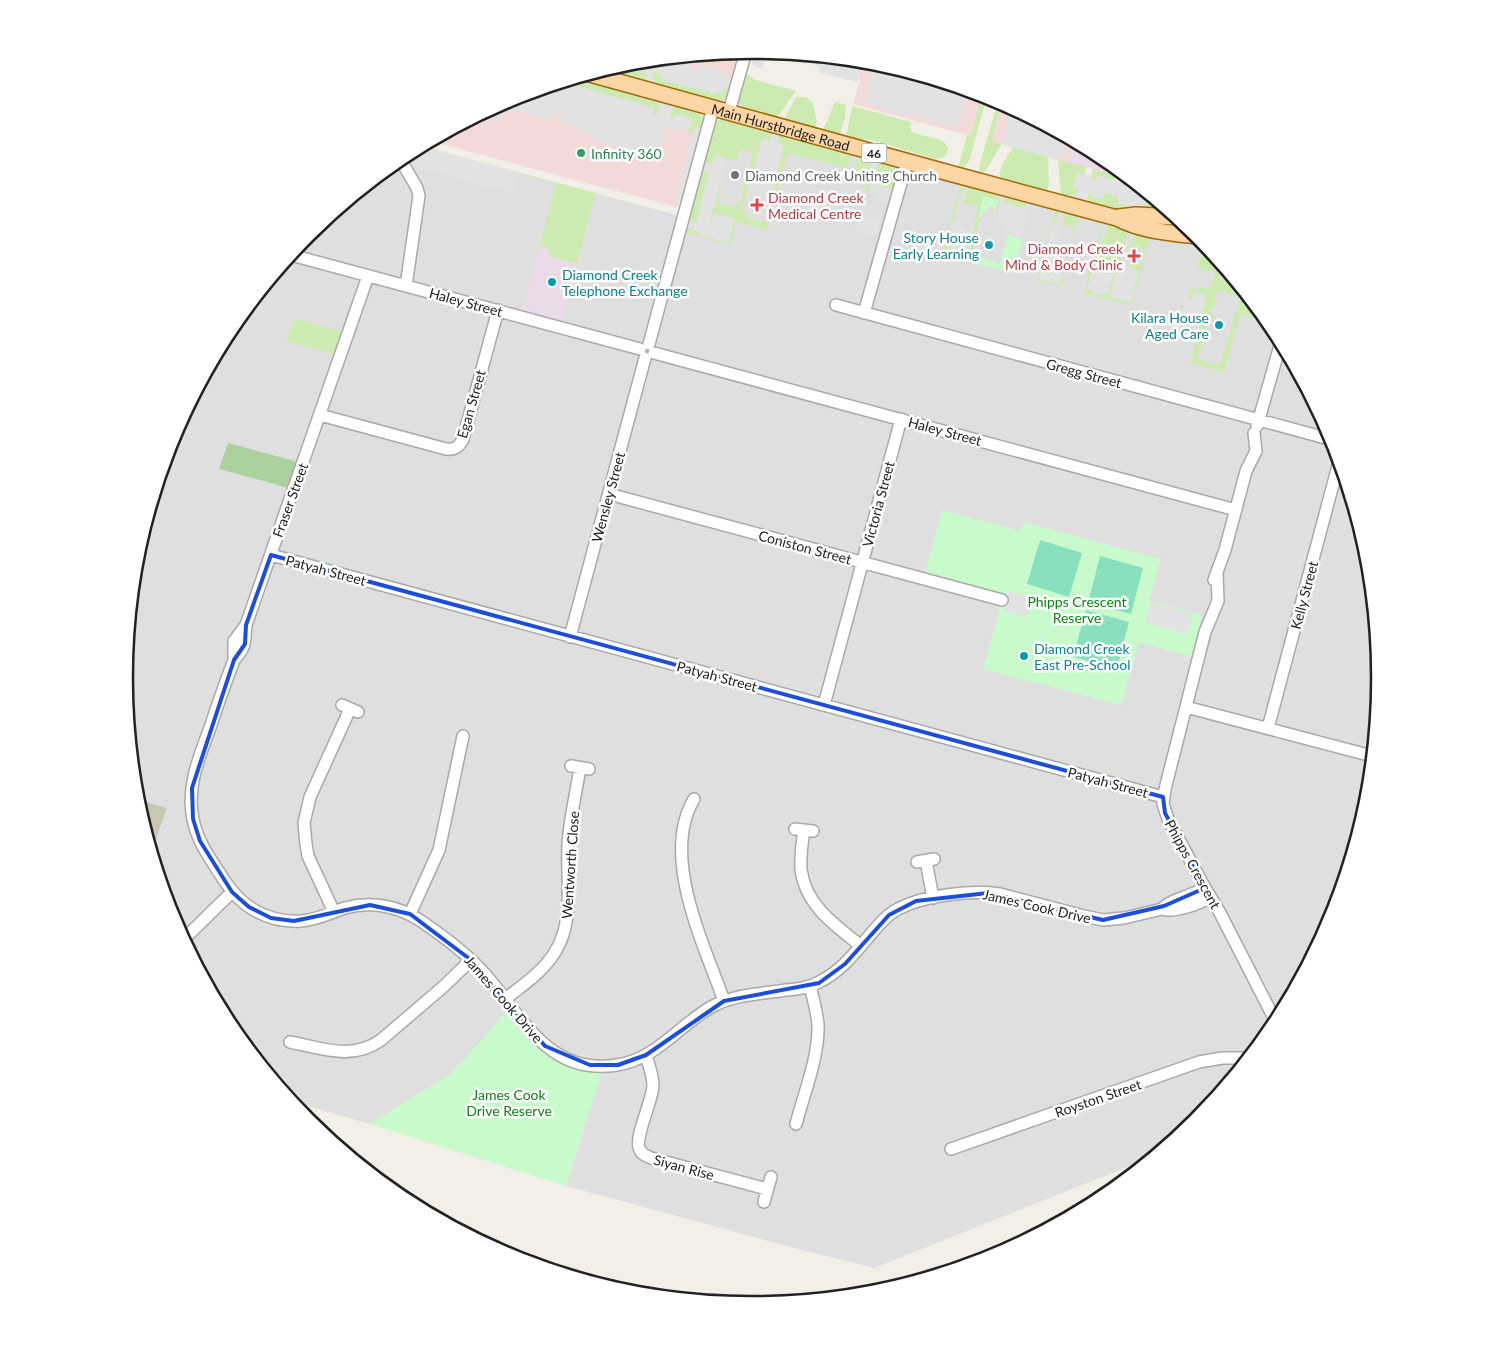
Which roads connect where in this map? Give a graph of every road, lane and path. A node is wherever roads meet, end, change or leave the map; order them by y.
1 (744, 59) edge
2 (603, 78) edge
3 (713, 108) junction
4 (729, 112) junction
5 (907, 162) junction
6 (404, 166) edge
7 (1164, 216) edge
8 (1117, 218) junction
9 (1184, 234) edge
10 (299, 257) edge
11 (368, 276) junction
12 (406, 286) junction
13 (836, 305) dead end
14 (498, 310) junction
15 (864, 313) junction
16 (647, 351) junction
17 (1278, 353) edge
18 (320, 415) junction
19 (900, 419) junction
20 (1259, 420) junction
21 (1322, 437) edge
22 (1336, 473) edge
23 (609, 494) junction
24 (1236, 510) junction
25 (270, 555) junction
26 (862, 562) junction
27 (1002, 600) dead end
28 (570, 637) junction
29 (824, 705) junction
30 (1186, 707) junction
31 (350, 709) dead end
32 (1268, 728) junction
33 (463, 736) dead end
34 (1365, 754) edge
35 (580, 768) dead end
36 (1163, 797) junction
37 (694, 799) dead end
38 (191, 808) joint
39 (804, 830) dead end
40 (926, 861) dead end
41 (232, 892) junction
42 (1207, 893) junction
43 (932, 898) junction
44 (334, 912) junction
45 (410, 914) junction
46 (189, 934) edge
47 (861, 946) junction
48 (471, 960) junction
49 (810, 986) junction
50 (505, 999) junction
51 (724, 1001) junction
52 (1271, 1013) edge
53 (290, 1041) dead end
54 (646, 1055) junction
55 (1240, 1058) edge
56 (796, 1125) dead end
57 (951, 1149) dead end
58 (771, 1177) dead end
59 (767, 1189) junction
60 (764, 1202) dead end

1 - 4 street
2 - 3 main road, Main Hurstbridge Road / 46
3 - 4 main road, Main Hurstbridge Road / 46
3 - 16 street, Wensley Street
4 - 5 main road, Main Hurstbridge Road / 46
5 - 8 main road, Main Hurstbridge Road / 46
5 - 15 street
6 - 12 street
7 - 8 main road, Main Hurstbridge Road / 46
8 - 9 main road, Main Hurstbridge Road / 46
10 - 11 street, Haley Street
11 - 12 street, Haley Street
11 - 18 street, Fraser Street
12 - 14 street, Haley Street
13 - 15 street, Gregg Street
14 - 16 street, Haley Street
14 - 18 street, Egan Street
15 - 20 street, Gregg Street
16 - 19 street, Haley Street
16 - 23 street, Wensley Street
17 - 20 street, Phipps Crescent
18 - 25 street, Fraser Street
19 - 24 street, Haley Street
19 - 26 street, Victoria Street
20 - 21 street, Gregg Street
20 - 24 street, Phipps Crescent
22 - 32 street, Kelly Street
23 - 26 street, Coniston Street
23 - 28 street, Wensley Street
24 - 30 street, Phipps Crescent
25 - 28 street, Patyah Street
25 - 38 street, Fraser Street
26 - 27 street, Coniston Street
26 - 29 street, Victoria Street
28 - 29 street, Patyah Street
29 - 36 street, Patyah Street
30 - 32 street
30 - 36 street, Phipps Crescent
31 - 44 street
32 - 34 street
33 - 45 street
35 - 50 street, Wentworth Close
36 - 42 street, Phipps Crescent
37 - 51 street
38 - 41 street, James Cook Drive
39 - 47 street
40 - 43 street
41 - 44 street, James Cook Drive
41 - 46 street
42 - 43 street, James Cook Drive
42 - 52 street, Phipps Crescent
43 - 47 street, James Cook Drive
44 - 45 street, James Cook Drive
45 - 48 street, James Cook Drive
47 - 49 street, James Cook Drive
48 - 50 street, James Cook Drive
48 - 53 street
49 - 51 street, James Cook Drive
49 - 56 street
50 - 54 street, James Cook Drive
51 - 54 street, James Cook Drive
54 - 59 street, Siyan Rise
55 - 57 street, Royston Street
58 - 59 street
59 - 60 street

